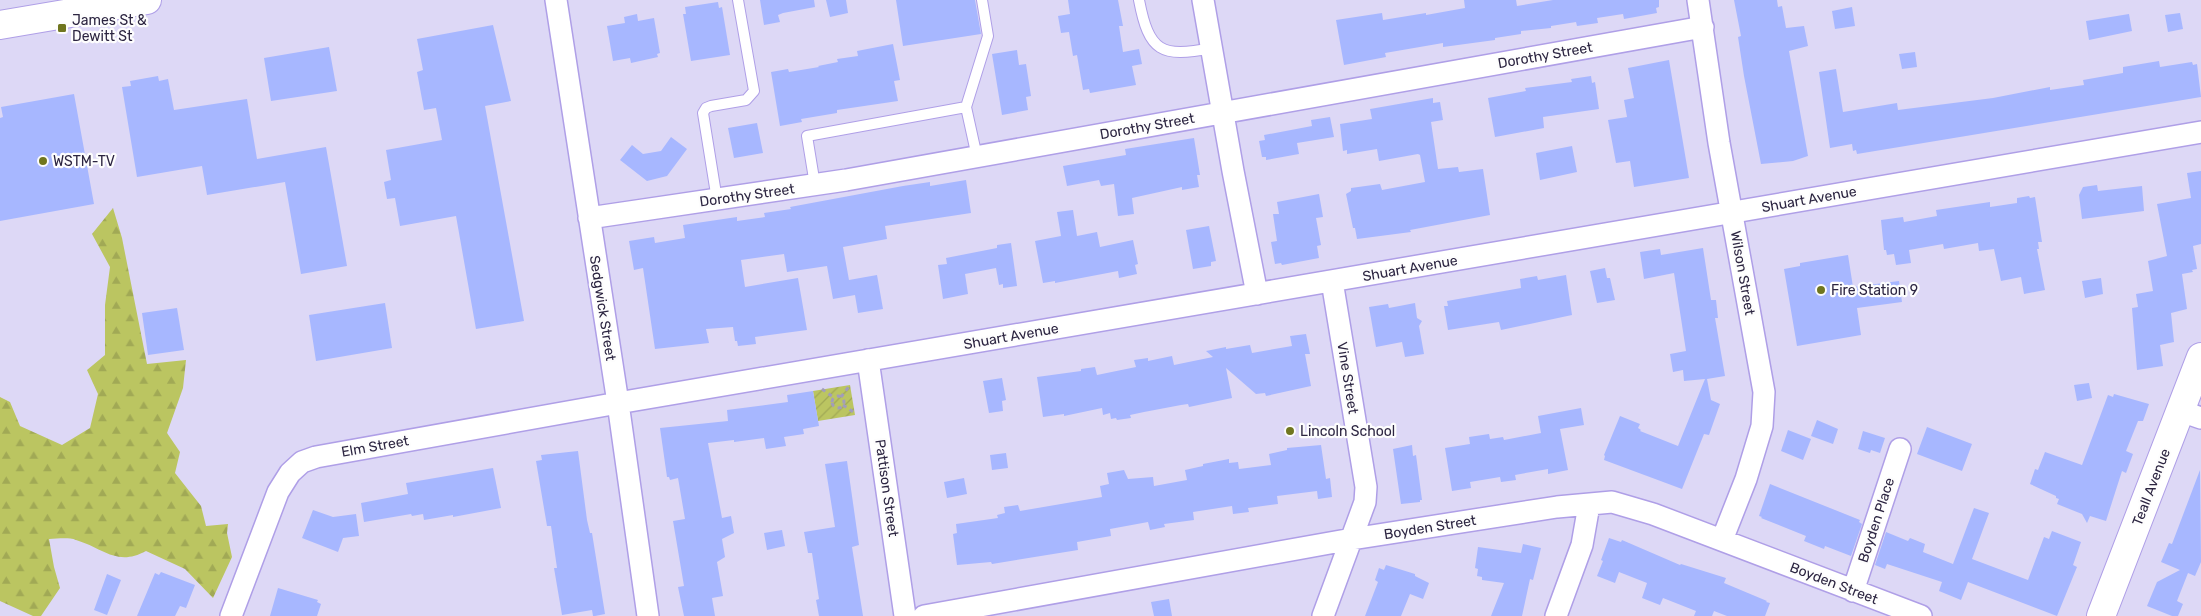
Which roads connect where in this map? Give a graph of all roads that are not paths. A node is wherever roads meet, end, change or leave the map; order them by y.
1 (147, 0) edge
2 (556, 0) edge
3 (738, 0) edge
4 (982, 0) edge
5 (1139, 0) edge
6 (1203, 0) edge
7 (1698, 0) edge
8 (0, 26) edge
9 (1703, 27) junction
10 (1212, 48) junction
11 (966, 107) junction
12 (1224, 112) junction
13 (2201, 132) edge
14 (977, 157) junction
15 (816, 185) junction
16 (717, 200) junction
17 (1732, 213) junction
18 (589, 218) junction
19 (1332, 282) junction
20 (1257, 294) junction
21 (2201, 357) edge
22 (868, 360) junction
23 (618, 403) junction
24 (2191, 414) edge
25 (1900, 449) dead end
26 (1589, 505) junction
27 (1352, 540) junction
28 (1722, 540) junction
29 (1853, 591) junction
30 (230, 616) edge
31 (648, 616) edge
32 (905, 616) edge
33 (924, 616) edge
34 (1323, 616) edge
35 (1556, 616) edge
36 (1921, 616) edge
37 (2101, 616) edge

1 - 8 street
2 - 18 street, Sedgwick Street
3 - 16 lane
4 - 11 lane
5 - 10 lane
6 - 10 street
7 - 9 street, Wilson Street
9 - 12 street, Dorothy Street
9 - 17 street, Wilson Street
10 - 12 street
11 - 14 lane
11 - 15 lane
12 - 14 street, Dorothy Street
12 - 20 street
13 - 17 street, Shuart Avenue
14 - 15 street, Dorothy Street
15 - 16 street, Dorothy Street
16 - 18 street, Dorothy Street
17 - 19 street, Shuart Avenue
17 - 28 street, Wilson Street
18 - 23 street, Sedgwick Street
19 - 20 street, Shuart Avenue
19 - 27 street, Vine Street
20 - 22 street, Shuart Avenue
21 - 24 street, Teall Avenue
22 - 23 street, Shuart Avenue
22 - 32 street, Pattison Street
23 - 30 street, Elm Street
23 - 31 street, Sedgwick Street
24 - 37 street, Teall Avenue
25 - 29 street, Boyden Place
26 - 27 street, Boyden Street
26 - 28 street, Boyden Street
26 - 35 street
27 - 33 street, Boyden Street
27 - 34 street, Vine Street
28 - 29 street, Boyden Street
29 - 36 street, Boyden Street

